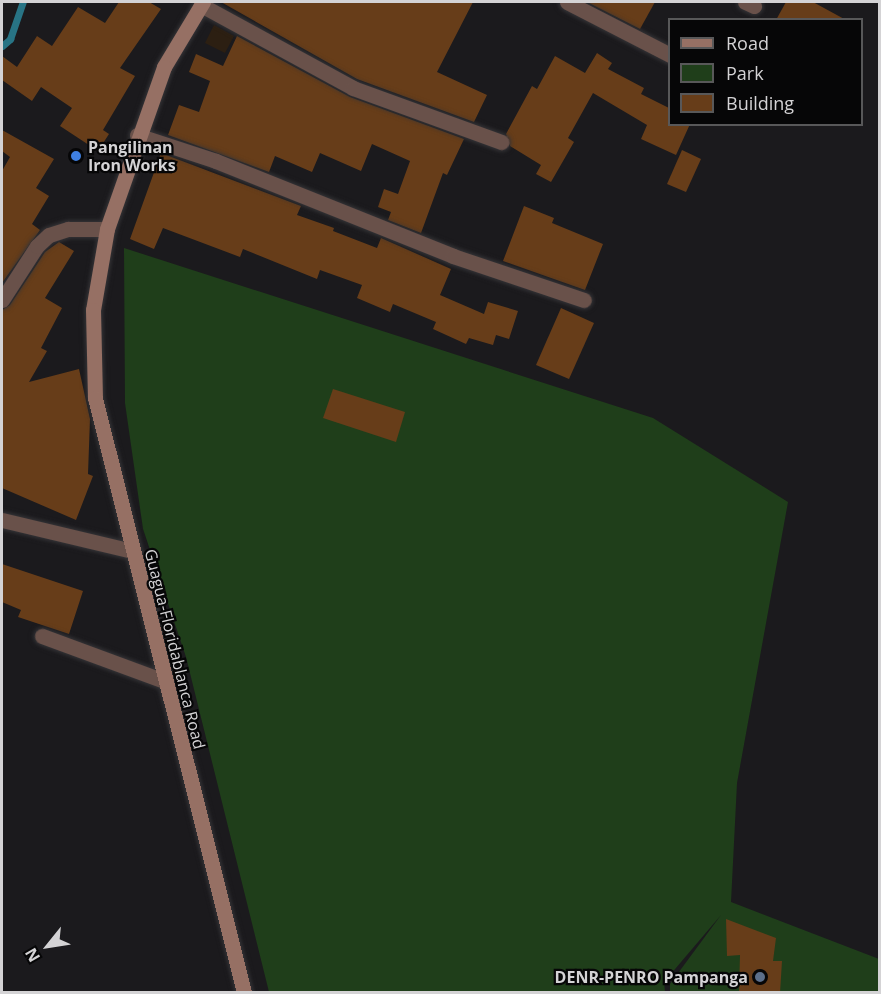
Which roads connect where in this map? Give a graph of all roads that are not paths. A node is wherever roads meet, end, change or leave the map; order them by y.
1 (567, 2) edge
2 (202, 3) edge
3 (668, 54) edge
4 (137, 135) junction
5 (501, 142) dead end
6 (107, 229) junction
7 (2, 300) edge
8 (584, 300) dead end
9 (2, 520) edge
10 (132, 551) junction
11 (42, 636) dead end
12 (164, 681) junction
13 (244, 993) edge

1 - 3 street
2 - 4 main road, Guagua-Floridablanca Road
2 - 5 street
4 - 6 main road, Guagua-Floridablanca Road
4 - 8 street
6 - 7 street
6 - 10 main road, Guagua-Floridablanca Road
9 - 10 street
10 - 12 main road, Guagua-Floridablanca Road
11 - 12 street
12 - 13 main road, Guagua-Floridablanca Road

